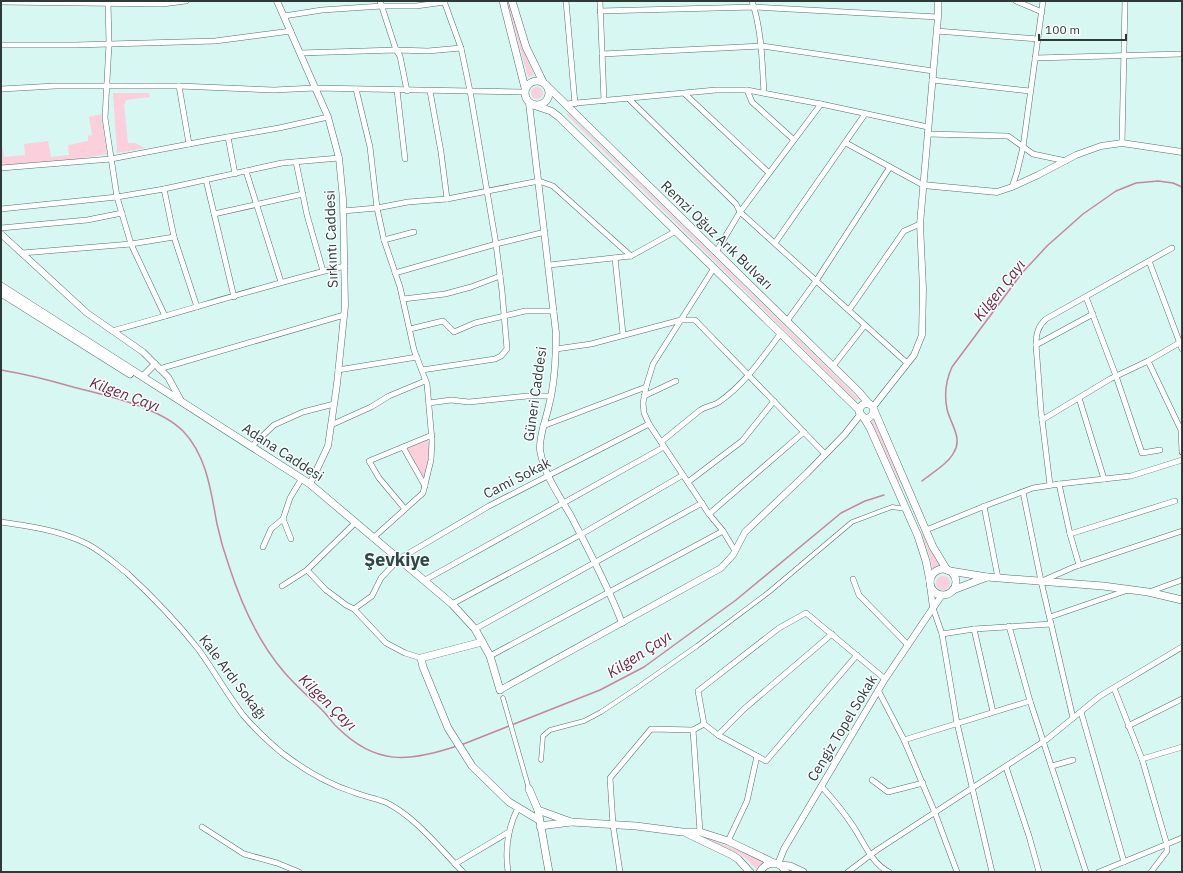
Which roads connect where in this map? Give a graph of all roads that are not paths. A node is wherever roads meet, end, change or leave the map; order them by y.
1 (186, 1) edge
2 (277, 1) edge
3 (503, 1) edge
4 (512, 1) edge
5 (566, 1) edge
6 (600, 1) edge
7 (752, 1) edge
8 (938, 1) edge
9 (1016, 1) edge
10 (1043, 1) edge
11 (1125, 1) edge
12 (1, 2) edge
13 (108, 2) edge
14 (444, 2) edge
15 (381, 3) edge
16 (755, 7) junction
17 (600, 11) junction
18 (1042, 12) junction
19 (284, 16) junction
20 (938, 17) junction
21 (291, 31) junction
22 (937, 31) junction
23 (1038, 39) junction
24 (109, 44) junction
25 (1, 46) edge
26 (762, 46) junction
27 (461, 48) junction
28 (396, 50) junction
29 (300, 53) junction
30 (602, 54) junction
31 (1182, 54) edge
32 (1124, 55) junction
33 (1035, 58) junction
34 (933, 70) junction
35 (932, 80) junction
36 (544, 83) junction
37 (107, 86) junction
38 (179, 86) junction
39 (316, 88) junction
40 (1, 89) edge
41 (356, 89) junction
42 (397, 90) junction
43 (525, 90) junction
44 (748, 90) junction
45 (407, 91) junction
46 (430, 91) junction
47 (470, 91) junction
48 (1030, 91) junction
49 (764, 93) junction
50 (685, 94) junction
51 (629, 99) junction
52 (604, 101) junction
53 (531, 104) junction
54 (566, 104) junction
55 (575, 104) junction
56 (821, 104) junction
57 (865, 114) junction
58 (328, 117) junction
59 (928, 131) junction
60 (228, 137) junction
61 (794, 140) junction
62 (846, 143) junction
63 (1122, 143) junction
64 (189, 144) junction
65 (1023, 147) junction
66 (1182, 152) edge
67 (339, 158) junction
68 (111, 159) junction
69 (405, 159) dead end
70 (1066, 161) junction
71 (296, 162) junction
72 (890, 167) junction
73 (1, 168) edge
74 (246, 171) junction
75 (769, 173) junction
76 (235, 174) junction
77 (206, 180) junction
78 (538, 181) junction
79 (923, 185) junction
80 (1012, 187) junction
81 (164, 189) junction
82 (487, 191) junction
83 (303, 194) junction
84 (117, 197) junction
85 (447, 199) junction
86 (256, 205) junction
87 (377, 208) junction
88 (1, 209) edge
89 (343, 211) junction
90 (740, 212) junction
91 (122, 213) junction
92 (214, 214) junction
93 (920, 224) junction
94 (1, 228) edge
95 (676, 231) junction
96 (414, 232) dead end
97 (545, 232) junction
98 (1, 234) edge
99 (174, 237) junction
100 (384, 240) junction
101 (131, 244) junction
102 (496, 244) junction
103 (775, 244) junction
104 (1172, 248) dead end
105 (716, 252) junction
106 (22, 253) junction
107 (631, 256) junction
108 (615, 258) junction
109 (1149, 261) junction
110 (549, 265) junction
111 (345, 266) junction
112 (714, 268) junction
113 (323, 271) junction
114 (395, 273) junction
115 (500, 276) junction
116 (816, 280) junction
117 (281, 282) junction
118 (1, 286) edge
119 (1, 293) edge
120 (234, 297) junction
121 (1086, 297) junction
122 (403, 299) junction
123 (197, 308) junction
124 (849, 310) junction
125 (554, 311) junction
126 (1093, 314) junction
127 (344, 315) junction
128 (165, 316) junction
129 (504, 317) junction
130 (681, 320) junction
131 (787, 321) junction
132 (865, 325) junction
133 (410, 330) junction
134 (112, 331) junction
135 (781, 333) junction
136 (623, 334) junction
137 (1179, 343) junction
138 (1036, 345) junction
139 (556, 349) junction
140 (1182, 349) edge
141 (417, 357) junction
142 (1148, 361) junction
143 (907, 363) junction
144 (157, 366) junction
145 (833, 366) junction
146 (338, 370) junction
147 (422, 370) junction
148 (143, 376) junction
149 (749, 376) junction
150 (1116, 376) junction
151 (426, 381) junction
152 (676, 381) dead end
153 (646, 386) junction
154 (551, 396) junction
155 (644, 396) junction
156 (1079, 398) junction
157 (180, 399) junction
158 (774, 401) junction
159 (429, 403) junction
160 (334, 404) junction
161 (872, 407) junction
162 (861, 414) junction
163 (207, 418) junction
164 (1042, 420) junction
165 (649, 424) junction
166 (331, 425) junction
167 (543, 426) junction
168 (804, 432) junction
169 (432, 435) junction
170 (663, 444) junction
171 (251, 447) junction
172 (403, 447) junction
173 (1160, 450) dead end
174 (1182, 452) edge
175 (825, 454) junction
176 (1182, 460) edge
177 (683, 475) junction
178 (548, 476) junction
179 (302, 478) junction
180 (1104, 479) junction
181 (688, 482) junction
182 (310, 484) junction
183 (1059, 484) junction
184 (1050, 485) junction
185 (425, 486) junction
186 (1023, 492) junction
187 (1175, 501) dead end
188 (564, 503) junction
189 (702, 503) junction
190 (984, 506) junction
191 (405, 509) junction
192 (907, 509) junction
193 (708, 514) junction
194 (283, 519) junction
195 (1, 522) edge
196 (356, 522) junction
197 (926, 530) junction
198 (723, 531) junction
199 (1182, 531) edge
200 (1070, 534) junction
201 (580, 535) junction
202 (373, 538) junction
203 (291, 539) dead end
204 (263, 547) dead end
205 (735, 551) junction
206 (400, 559) junction
207 (595, 563) junction
208 (1079, 565) junction
209 (307, 570) junction
210 (948, 570) junction
211 (987, 577) junction
212 (998, 578) junction
213 (853, 579) dead end
214 (424, 580) junction
215 (1182, 580) edge
216 (1041, 581) junction
217 (930, 583) junction
218 (282, 586) dead end
219 (953, 590) junction
220 (1129, 590) junction
221 (610, 592) junction
222 (1148, 592) junction
223 (942, 595) junction
224 (1182, 600) edge
225 (452, 604) junction
226 (933, 608) junction
227 (354, 609) junction
228 (1050, 617) junction
229 (622, 623) junction
230 (1051, 624) junction
231 (1009, 626) junction
232 (474, 629) junction
233 (974, 629) junction
234 (832, 634) junction
235 (942, 634) junction
236 (482, 642) junction
237 (908, 645) junction
238 (1182, 647) edge
239 (857, 655) junction
240 (490, 656) junction
241 (421, 658) junction
242 (885, 679) junction
243 (1114, 688) junction
244 (500, 690) joint
245 (878, 690) junction
246 (503, 698) dead end
247 (1182, 699) edge
248 (1030, 701) junction
249 (993, 712) junction
250 (1081, 712) junction
251 (1073, 718) junction
252 (957, 723) junction
253 (704, 724) junction
254 (1128, 726) junction
255 (693, 730) junction
256 (718, 735) junction
257 (904, 740) junction
258 (1044, 742) junction
259 (1182, 747) edge
260 (757, 756) junction
261 (1142, 759) junction
262 (541, 760) dead end
263 (1073, 760) dead end
264 (1052, 766) junction
265 (1006, 767) junction
266 (872, 780) dead end
267 (922, 783) junction
268 (821, 786) junction
269 (529, 789) joint
270 (973, 789) junction
271 (518, 808) junction
272 (538, 810) junction
273 (935, 813) junction
274 (571, 822) junction
275 (540, 823) junction
276 (613, 825) junction
277 (202, 827) dead end
278 (508, 832) junction
279 (682, 832) junction
280 (700, 832) junction
281 (1182, 838) edge
282 (728, 841) junction
283 (1167, 845) junction
284 (871, 855) junction
285 (1124, 862) junction
286 (455, 864) junction
287 (778, 864) junction
288 (299, 872) edge
289 (463, 872) edge
290 (508, 872) edge
291 (549, 872) edge
292 (620, 872) edge
293 (750, 872) edge
294 (760, 872) edge
295 (786, 872) edge
296 (803, 872) edge
297 (848, 872) edge
298 (889, 872) edge
299 (957, 872) edge
300 (992, 872) edge
301 (1039, 872) edge
302 (1086, 872) edge
303 (1100, 872) edge
304 (1150, 872) edge

1 - 13 street
2 - 19 street, Sırkıntı Caddesi
3 - 43 main road, Güneri Caddesi
4 - 36 main road
5 - 55 street
6 - 17 street
7 - 16 street
8 - 20 street
9 - 18 street
10 - 18 street
11 - 32 street
12 - 13 street
13 - 24 street
14 - 15 street
14 - 27 street
15 - 19 street
15 - 28 street
16 - 17 street
16 - 20 street
16 - 26 street
17 - 30 street
18 - 23 street
19 - 21 street, Sırkıntı Caddesi
20 - 22 street
21 - 24 street
21 - 29 street, Sırkıntı Caddesi
22 - 23 street
22 - 34 street
23 - 33 street
24 - 25 street
24 - 37 street
26 - 30 street
26 - 34 street
26 - 49 street
27 - 28 street
27 - 47 street
28 - 29 street
28 - 45 street
29 - 39 street, Sırkıntı Caddesi
30 - 52 street
31 - 32 street
32 - 33 street
32 - 63 street
33 - 48 street
34 - 35 street
35 - 48 street
35 - 59 street
36 - 43 main road
36 - 53 main road
36 - 54 main road, Remzi Oğuz Arık Bulvarı
37 - 38 street
37 - 40 street
37 - 68 street
38 - 39 street
38 - 64 street
39 - 41 street
39 - 58 street, Sırkıntı Caddesi
41 - 42 street
41 - 87 street
42 - 45 street
42 - 69 street
43 - 47 street
43 - 53 main road, Güneri Caddesi
44 - 49 street
44 - 50 street
44 - 61 street
45 - 46 street
46 - 47 street
46 - 85 street
47 - 82 street
48 - 65 street
49 - 56 street
50 - 51 street
50 - 75 street
51 - 52 street
51 - 90 street
52 - 55 street
53 - 78 street, Güneri Caddesi
53 - 95 main road, Remzi Oğuz Arık Bulvarı
54 - 55 street
54 - 105 main road, Remzi Oğuz Arık Bulvarı
56 - 57 street
56 - 61 street
57 - 59 street
57 - 62 street
58 - 60 street
58 - 67 street, Sırkıntı Caddesi
59 - 65 street
59 - 79 street
60 - 64 street
60 - 76 street
61 - 75 street
62 - 72 street
62 - 103 street
63 - 66 street
63 - 70 street
64 - 68 street
65 - 70 street
65 - 80 street
67 - 71 street
67 - 89 street, Sırkıntı Caddesi
68 - 73 street
68 - 84 street
70 - 80 street
71 - 74 street
71 - 83 street
72 - 79 street
72 - 116 street
74 - 76 street
74 - 86 street
75 - 90 street
76 - 77 street
77 - 81 street
77 - 92 street
78 - 82 street
78 - 97 street, Güneri Caddesi
78 - 107 street
79 - 80 street
79 - 93 street
81 - 84 street
81 - 99 street
82 - 85 street
82 - 102 street
83 - 86 street
83 - 113 street
84 - 88 street
84 - 91 street
85 - 87 street
86 - 92 street
86 - 117 street
87 - 89 street
87 - 100 street
89 - 111 street, Sırkıntı Caddesi
90 - 103 street
90 - 105 street
91 - 94 street
91 - 101 street
92 - 120 street
93 - 124 street
93 - 143 street
95 - 107 street
95 - 112 main road, Remzi Oğuz Arık Bulvarı
96 - 100 street
97 - 102 street
97 - 110 street, Güneri Caddesi
98 - 106 street
99 - 101 street
99 - 123 street
100 - 114 street
101 - 106 street
101 - 128 street
102 - 114 street
102 - 115 street
103 - 116 street
104 - 109 street
105 - 131 main road, Remzi Oğuz Arık Bulvarı
106 - 134 street
107 - 108 street
108 - 110 street
108 - 136 street
109 - 121 street
109 - 137 street
110 - 125 street, Güneri Caddesi
111 - 113 street
111 - 127 street, Sırkıntı Caddesi
112 - 130 street
112 - 135 main road, Remzi Oğuz Arık Bulvarı
113 - 117 street
114 - 122 street
115 - 122 street
115 - 129 street
116 - 124 street
116 - 131 street
117 - 120 street
118 - 148 main road, Adana Caddesi
119 - 163 main road
120 - 123 street
121 - 126 street
121 - 138 street
122 - 133 street
123 - 128 street
124 - 132 street
125 - 129 street
125 - 139 street, Güneri Caddesi
126 - 138 street
126 - 150 street
127 - 144 street
127 - 146 street, Sırkıntı Caddesi
128 - 134 street
129 - 133 street
129 - 147 street
130 - 136 street
130 - 149 street
130 - 153 street
131 - 145 main road, Remzi Oğuz Arık Bulvarı
132 - 143 street
132 - 145 street
133 - 141 street
134 - 144 street
135 - 149 street
135 - 162 main road, Remzi Oğuz Arık Bulvarı
136 - 139 street
137 - 140 street
137 - 142 street
138 - 164 street
139 - 154 street, Güneri Caddesi
141 - 146 street
141 - 147 street
142 - 150 street
142 - 174 street
143 - 161 street
144 - 148 street
144 - 157 street
145 - 161 main road, Remzi Oğuz Arık Bulvarı
146 - 160 street, Sırkıntı Caddesi
147 - 151 street
148 - 157 main road, Adana Caddesi
149 - 158 street
149 - 170 street
150 - 156 street
150 - 173 street
151 - 159 street
151 - 166 street
152 - 155 street
153 - 155 street
153 - 167 street
154 - 159 street
154 - 167 street, Güneri Caddesi
155 - 165 street
156 - 164 street
156 - 180 street
157 - 163 main road, Adana Caddesi
158 - 168 street
158 - 181 street
159 - 169 street
160 - 166 street, Sırkıntı Caddesi
160 - 171 street
161 - 162 main road
161 - 162 main road
161 - 197 main road, Remzi Oğuz Arık Bulvarı
162 - 175 street
162 - 192 main road, Remzi Oğuz Arık Bulvarı
163 - 171 main road, Adana Caddesi
164 - 184 street
165 - 170 street
165 - 178 street, Cami Sokak
166 - 182 street, Sırkıntı Caddesi
167 - 178 street, Güneri Caddesi
168 - 175 street
168 - 193 street
169 - 172 street
169 - 185 street
170 - 177 street
170 - 188 street
171 - 179 main road, Adana Caddesi
172 - 185 street
172 - 191 street
175 - 205 street
176 - 180 street
177 - 181 street
177 - 201 street
178 - 188 street, Güneri Caddesi
178 - 206 street, Cami Sokak
179 - 182 main road, Adana Caddesi
179 - 194 street
180 - 183 street
181 - 189 street
182 - 196 main road, Adana Caddesi
183 - 184 street
183 - 200 street
184 - 186 street
185 - 191 street
186 - 190 street
186 - 216 street
187 - 200 street
188 - 201 street, Güneri Caddesi
188 - 214 street
189 - 193 street
189 - 207 street
190 - 197 street
190 - 212 street
191 - 202 street
192 - 217 main road, Remzi Oğuz Arık Bulvarı
192 - 262 street
193 - 198 street
194 - 203 street
194 - 204 street
195 - 286 street, Kale Ardı Sokağı
196 - 202 main road, Adana Caddesi
196 - 209 street
197 - 210 main road, Remzi Oğuz Arık Bulvarı
198 - 205 street
198 - 221 street
199 - 208 street
200 - 208 street
201 - 207 street, Güneri Caddesi
201 - 225 street
202 - 206 main road, Adana Caddesi
205 - 229 street
206 - 214 main road, Adana Caddesi
206 - 227 street, Cami Sokak
207 - 221 street, Güneri Caddesi
207 - 232 street
208 - 216 street
209 - 218 street
209 - 227 street
210 - 211 main road
210 - 217 main road
210 - 219 main road, Remzi Oğuz Arık Bulvarı
211 - 212 main road
211 - 219 main road
212 - 216 main road
213 - 237 street
214 - 225 main road, Adana Caddesi
215 - 222 street
216 - 220 main road
216 - 228 street
217 - 223 main road
217 - 226 street
219 - 223 main road
220 - 222 main road
220 - 228 street
221 - 229 street, Güneri Caddesi
221 - 240 street
222 - 224 main road
223 - 226 street, Cengiz Topel Sokak
225 - 232 main road, Adana Caddesi
226 - 235 street
226 - 237 street, Cengiz Topel Sokak
227 - 241 street
228 - 230 street
229 - 244 street
230 - 231 street
230 - 251 street
231 - 233 street
231 - 248 street
232 - 236 main road, Adana Caddesi
233 - 235 street
233 - 249 street
234 - 239 street
234 - 253 street
234 - 256 street
235 - 252 street
236 - 240 main road, Adana Caddesi
236 - 241 main road
237 - 242 street, Cengiz Topel Sokak
238 - 243 street
239 - 242 street
239 - 260 street
240 - 244 main road, Adana Caddesi
241 - 271 main road
242 - 245 street, Cengiz Topel Sokak
243 - 250 street
243 - 254 street
245 - 257 street
245 - 268 street, Cengiz Topel Sokak
246 - 269 street
247 - 254 street
248 - 249 street
248 - 258 street
249 - 252 street
250 - 251 street
250 - 285 street
251 - 258 street
252 - 257 street
252 - 270 street
253 - 255 street
253 - 256 street
254 - 261 street
255 - 276 street
255 - 280 street
256 - 260 street
257 - 267 street
258 - 264 street
258 - 265 street
259 - 261 street
260 - 282 street
261 - 283 street
263 - 264 street
264 - 302 street
265 - 270 street
265 - 301 street
266 - 267 street
267 - 273 street
268 - 284 street
268 - 287 street, Cengiz Topel Sokak
269 - 272 main road
270 - 273 street
270 - 300 street
271 - 275 main road
271 - 278 street
272 - 274 main road
272 - 275 main road
273 - 284 street
273 - 299 street
274 - 275 main road
274 - 276 main road
275 - 291 main road
276 - 279 main road
276 - 292 street
277 - 288 street
278 - 286 street
278 - 290 street
279 - 280 main road
279 - 293 main road
280 - 282 main road
281 - 283 street
282 - 287 main road
283 - 285 street
283 - 304 street
284 - 297 street
284 - 298 street
285 - 303 street
286 - 289 street, Kale Ardı Sokağı
287 - 294 main road
287 - 295 main road
287 - 296 main road

